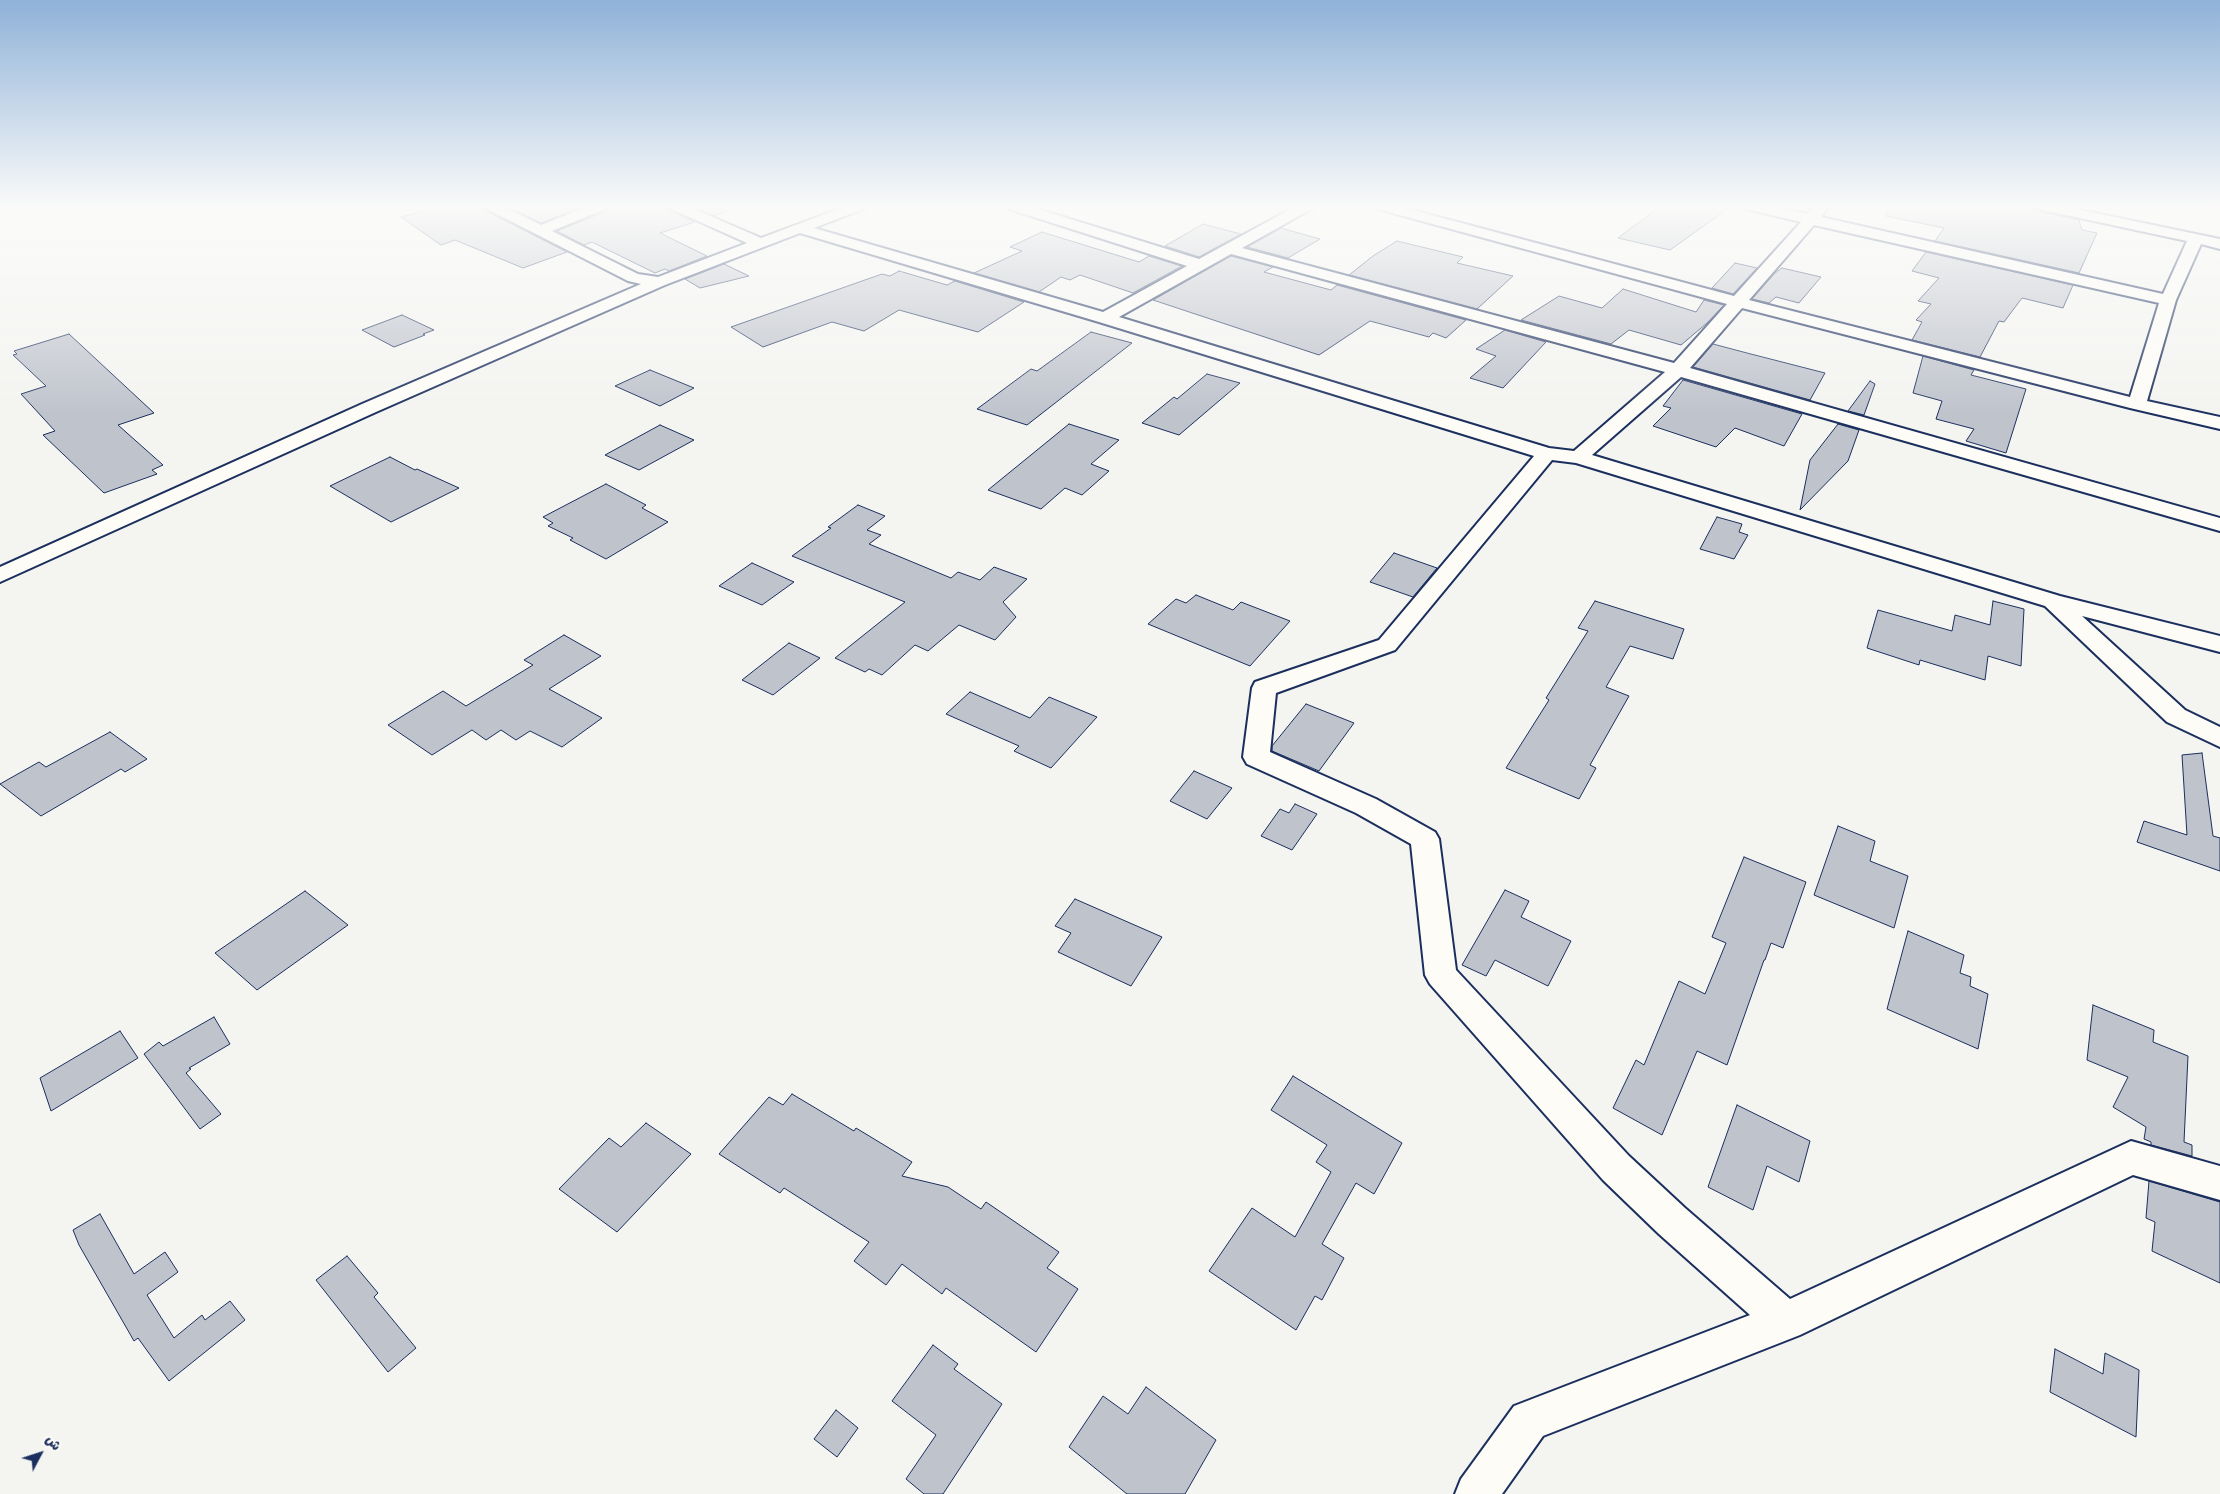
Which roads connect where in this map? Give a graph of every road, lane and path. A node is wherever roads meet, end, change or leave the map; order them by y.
1 (628, 275) edge
2 (678, 275) edge
3 (957, 275) edge
4 (1183, 275) edge
5 (1328, 275) edge
6 (1637, 275) edge
7 (1763, 275) edge
8 (2056, 275) edge
9 (2180, 275) edge
10 (659, 282) junction
11 (2168, 300) junction
12 (1738, 302) junction
13 (1105, 318) junction
14 (1678, 370) junction
15 (2137, 404) junction
16 (2220, 424) edge
17 (1563, 456) junction
18 (2220, 524) edge
19 (0, 575) edge
20 (2052, 601) junction
21 (2220, 644) edge
22 (2220, 738) edge
23 (2220, 1184) edge
24 (1786, 1321) junction
25 (1476, 1494) edge

1 - 10 street
2 - 10 street
3 - 13 street
4 - 13 street
5 - 14 street
6 - 12 street
7 - 12 street
8 - 11 street
9 - 11 street
10 - 19 street
11 - 15 street
12 - 14 street
12 - 15 street
13 - 17 street
14 - 17 street
14 - 18 street
15 - 16 street
17 - 20 street
17 - 24 street
20 - 21 street
20 - 22 street
23 - 24 street
24 - 25 street

